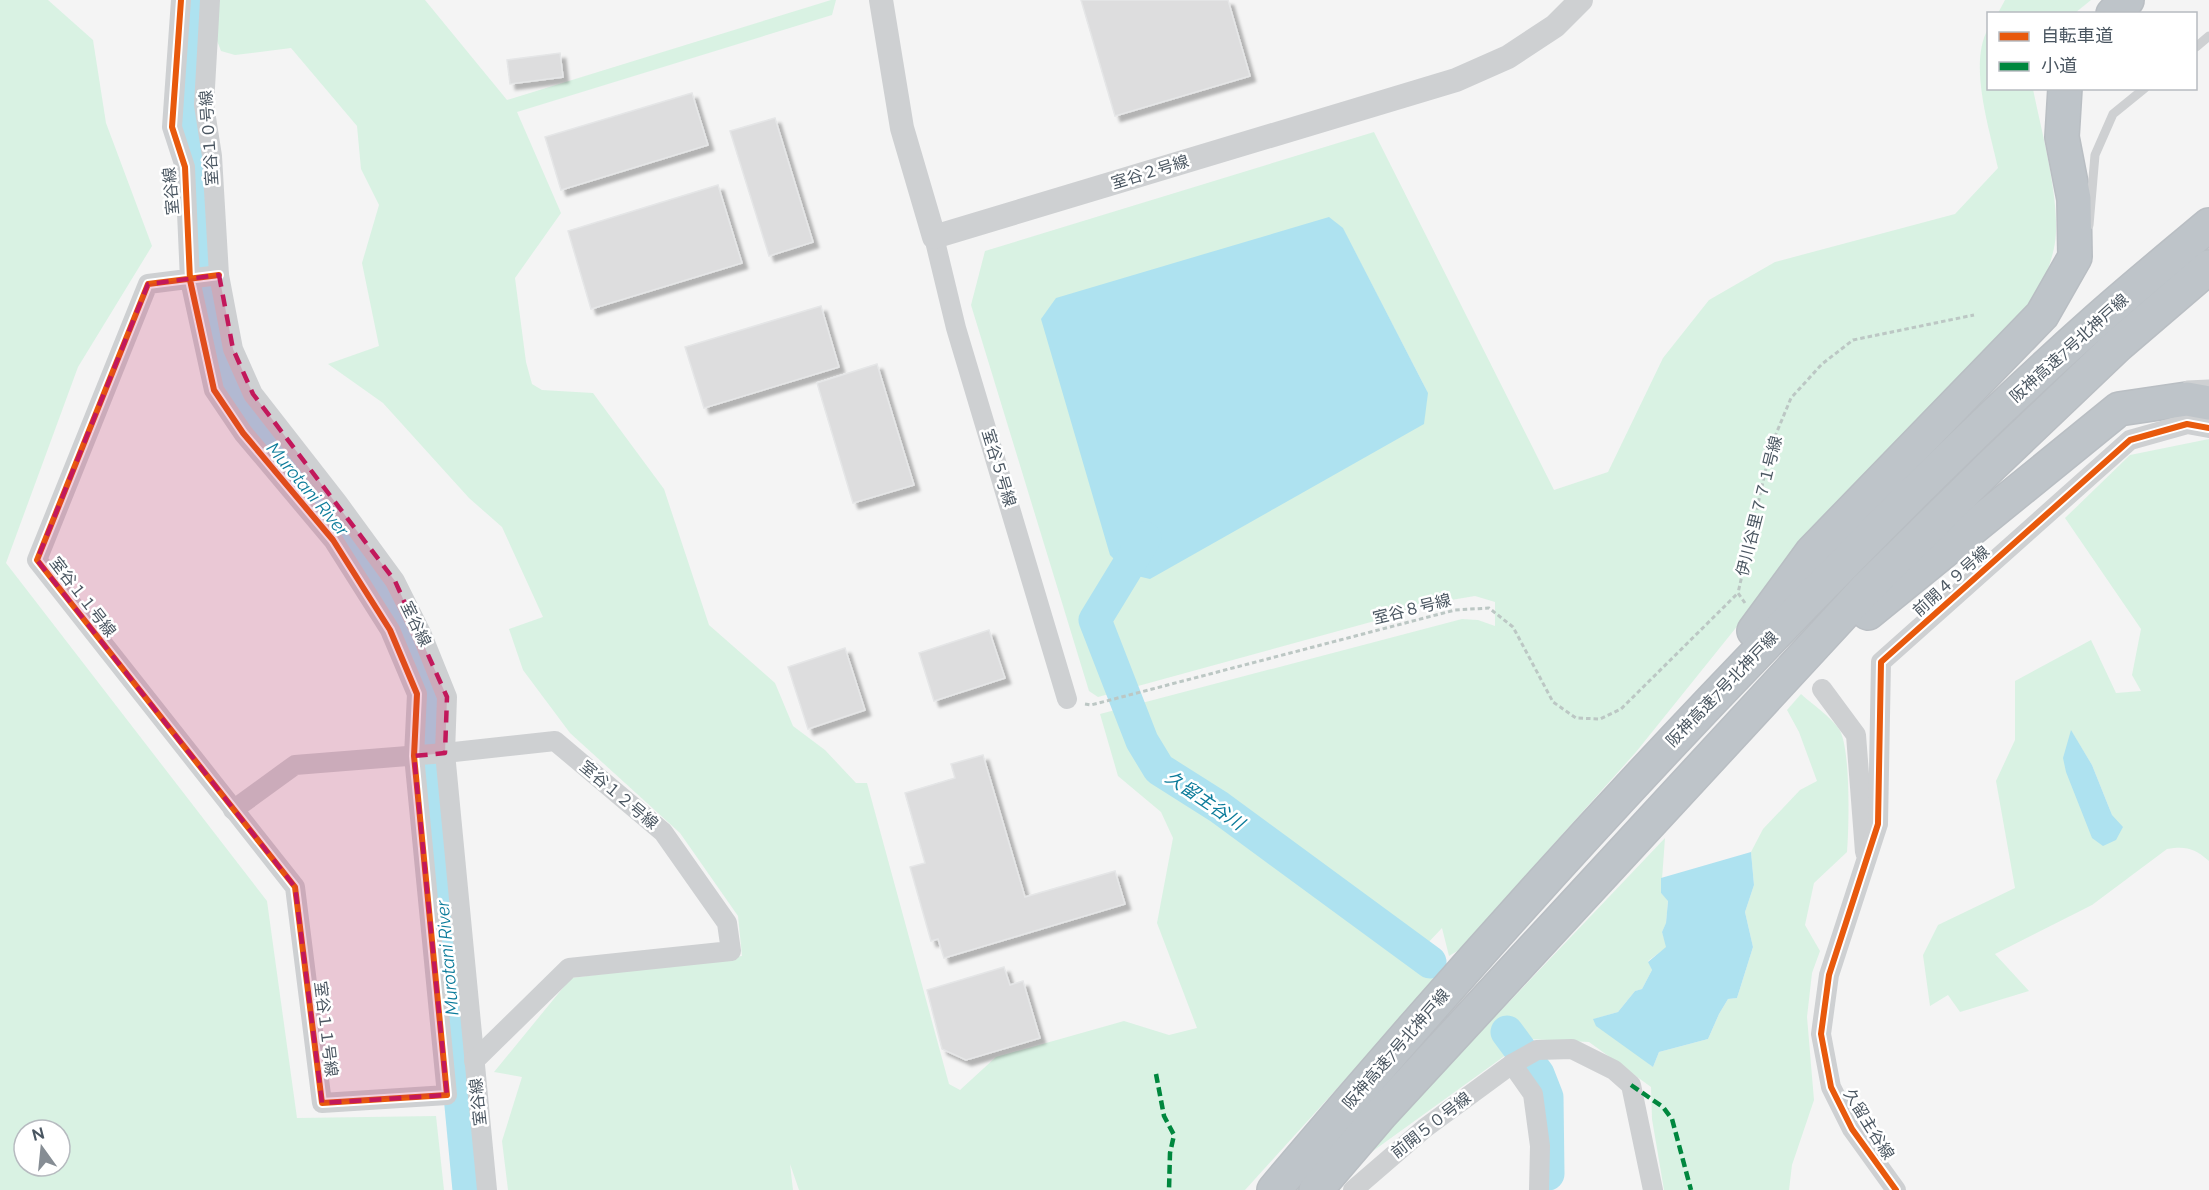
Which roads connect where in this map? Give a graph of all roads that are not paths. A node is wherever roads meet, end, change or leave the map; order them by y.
1 (181, 0) edge
2 (210, 0) edge
3 (881, 0) edge
4 (1581, 0) edge
5 (2127, 0) edge
6 (2115, 12) edge
7 (2209, 36) edge
8 (2197, 46) edge
9 (2065, 90) edge
10 (2143, 90) edge
11 (2209, 225) edge
12 (934, 237) junction
13 (2075, 257) junction
14 (2209, 267) edge
15 (219, 275) junction
16 (190, 280) junction
17 (2209, 384) edge
18 (2181, 385) dead end
19 (2160, 393) dead end
20 (2209, 404) edge
21 (2119, 409) junction
22 (2209, 428) edge
23 (1822, 689) dead end
24 (1767, 696) junction
25 (1067, 699) road end
26 (1681, 731) junction
27 (445, 753) junction
28 (414, 756) junction
29 (233, 810) junction
30 (1866, 864) junction
31 (1522, 1059) junction
32 (474, 1061) junction
33 (487, 1190) edge
34 (1274, 1190) edge
35 (1316, 1190) edge
36 (1353, 1190) edge
37 (1539, 1190) edge
38 (1653, 1190) edge
39 (1896, 1190) edge

1 - 16 street, 室谷線
2 - 15 street, 室谷１０号線
3 - 12 street
4 - 12 street, 室谷２号線
5 - 6 highway
7 - 8 lane
9 - 13 highway
10 - 13 lane
11 - 26 highway, 阪神高速7号北神戸線
12 - 25 street, 室谷５号線
13 - 26 highway
14 - 24 highway, 阪神高速7号北神戸線
15 - 16 street
15 - 27 street, 室谷線
16 - 28 street, 室谷１１号線
16 - 29 street, 室谷１１号線
17 - 18 lane
19 - 21 lane
20 - 21 highway
21 - 24 highway
22 - 30 street, 前開４９号線
23 - 30 street
24 - 35 highway, 阪神高速7号北神戸線
26 - 34 highway, 阪神高速7号北神戸線
27 - 28 street, 室谷１２号線
27 - 32 street, 室谷線
27 - 32 street, 室谷１２号線
28 - 29 street, 室谷１２号線
28 - 29 street, 室谷１１号線
30 - 39 street, 久留主谷線
31 - 36 street, 前開５０号線
31 - 37 street
31 - 38 street
32 - 33 street, 室谷線

